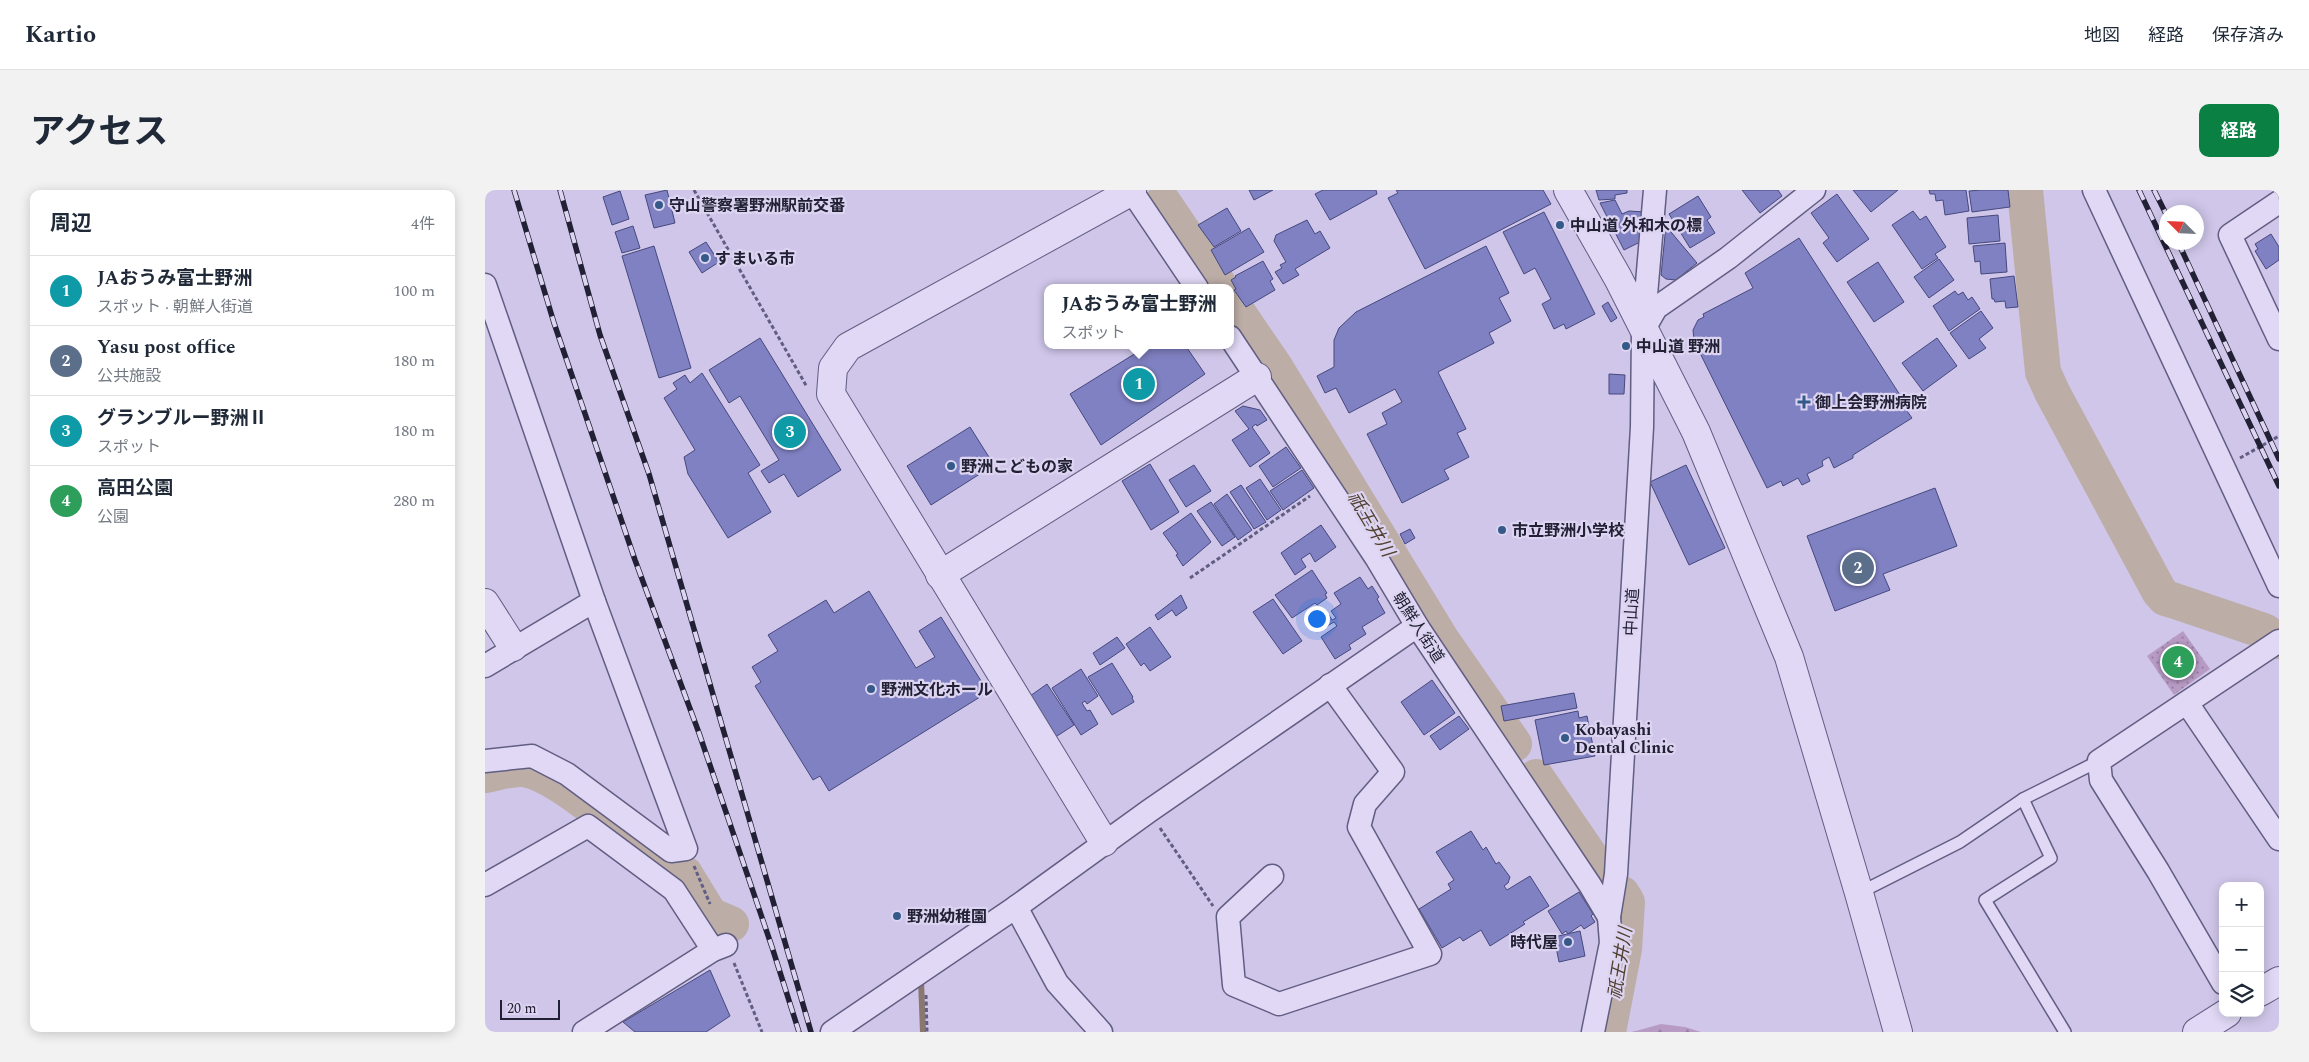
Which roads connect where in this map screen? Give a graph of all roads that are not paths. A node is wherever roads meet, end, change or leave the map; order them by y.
1 (1132, 190) edge
2 (1568, 190) edge
3 (1655, 190) edge
4 (1814, 190) edge
5 (2094, 190) edge
6 (2279, 202) edge
7 (1194, 284) edge
8 (485, 285) edge
9 (1643, 330) junction
10 (2279, 339) edge
11 (1234, 343) edge
12 (1257, 377) junction
13 (941, 575) junction
14 (2279, 586) edge
15 (594, 601) junction
16 (485, 603) edge
17 (1417, 626) junction
18 (2276, 644) edge
19 (513, 647) junction
20 (485, 666) edge
21 (1331, 685) junction
22 (2187, 703) junction
23 (485, 761) edge
24 (2099, 761) junction
25 (2023, 799) junction
26 (2279, 839) edge
27 (1105, 842) junction
28 (1272, 876) dead end
29 (485, 885) edge
30 (1859, 893) junction
31 (1016, 907) junction
32 (1609, 917) junction
33 (2219, 976) edge
34 (2279, 980) edge
35 (2264, 989) edge
36 (2221, 1017) edge
37 (840, 1030) edge
38 (584, 1032) edge
39 (1101, 1032) edge
40 (1593, 1032) edge
41 (1898, 1032) edge
42 (2065, 1032) edge
43 (2197, 1032) edge

1 - 7 street
1 - 13 street
2 - 9 street
3 - 9 street, 中山道
4 - 9 street
5 - 14 street
6 - 10 street
8 - 15 street
9 - 30 street
9 - 32 street, 中山道
11 - 12 street, 朝鮮人街道
12 - 13 street
12 - 17 street, 朝鮮人街道
13 - 27 street
15 - 19 street
15 - 23 street
16 - 19 street
17 - 21 street
17 - 32 street, 朝鮮人街道
18 - 22 street
19 - 20 street
21 - 27 street
21 - 28 street
22 - 24 street
22 - 26 street
24 - 25 lane
24 - 33 street
25 - 30 lane
25 - 42 lane
27 - 31 street
29 - 38 street
30 - 41 street
31 - 37 street
31 - 39 street
32 - 40 street, 中山道
34 - 35 street
36 - 43 street

